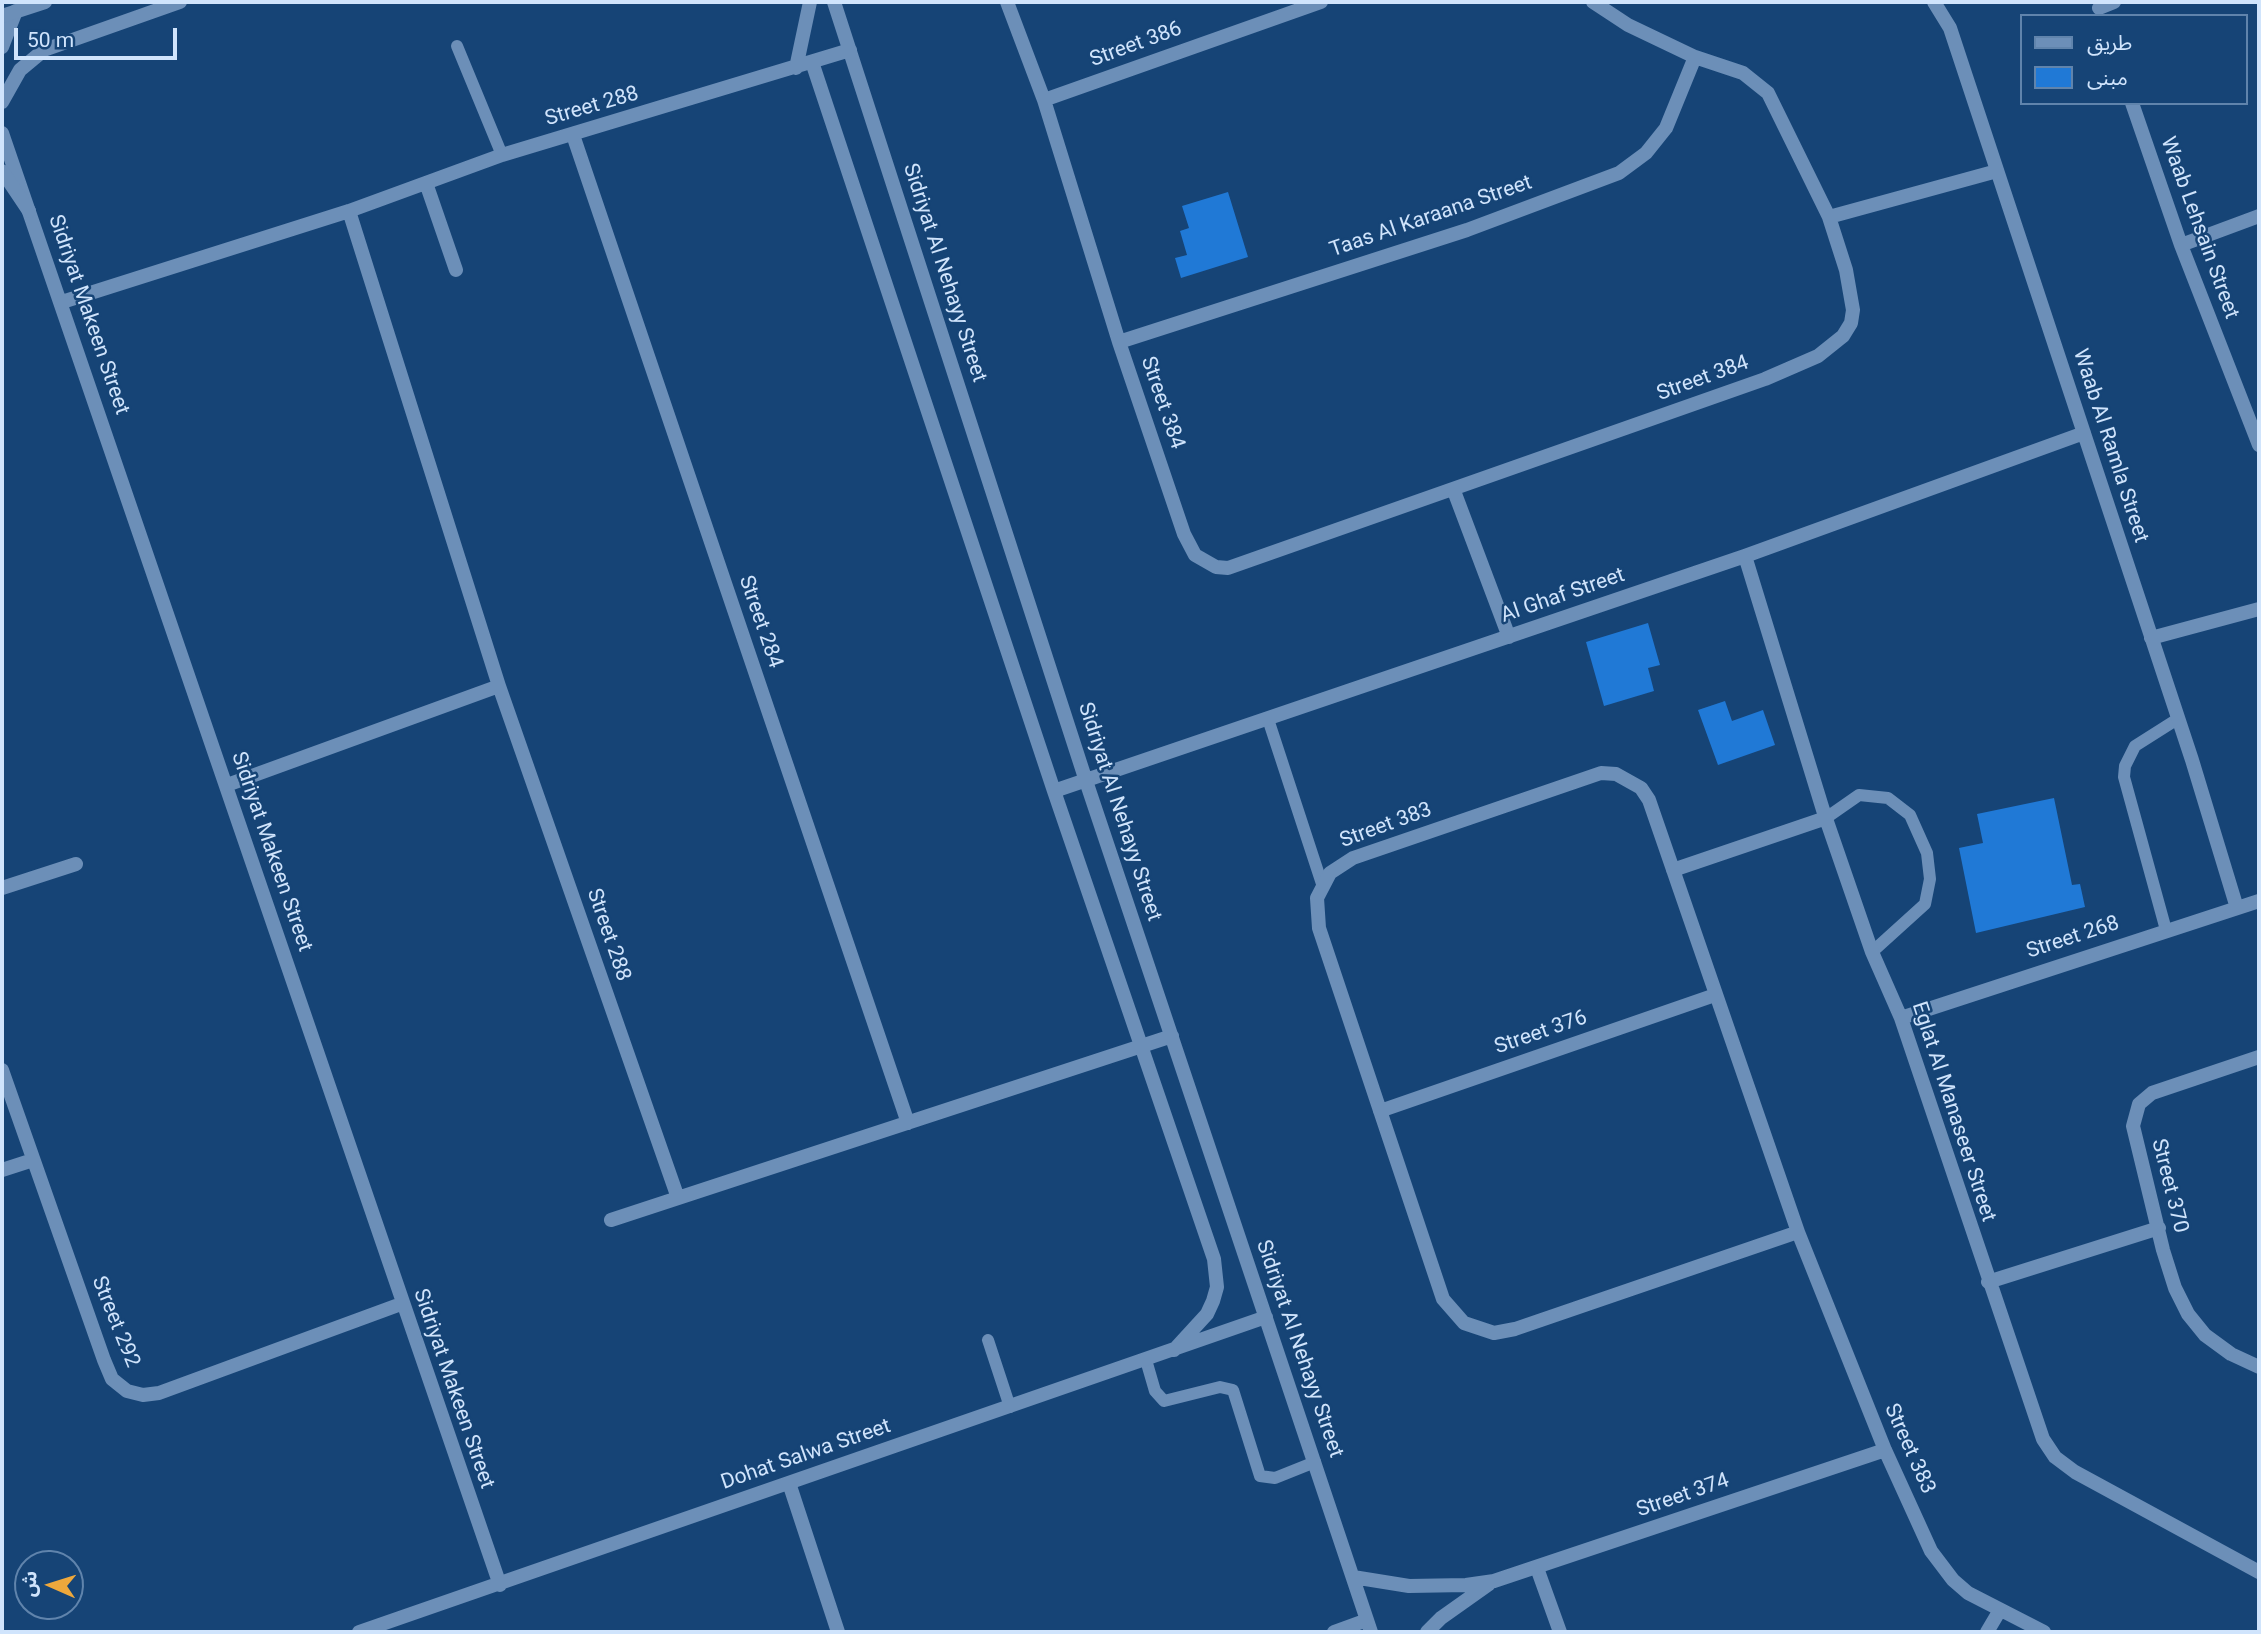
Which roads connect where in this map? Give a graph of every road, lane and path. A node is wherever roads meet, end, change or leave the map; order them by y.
1 (45, 2) edge
2 (180, 2) edge
3 (810, 2) edge
4 (834, 2) edge
5 (1007, 2) edge
6 (1321, 2) edge
7 (1593, 2) edge
8 (1934, 2) edge
9 (2114, 2) edge
10 (2099, 8) edge
11 (16, 11) junction
12 (2, 16) edge
13 (457, 46) dead end
14 (2, 47) edge
15 (850, 50) junction
16 (1695, 57) junction
17 (813, 62) junction
18 (796, 68) junction
19 (1044, 100) junction
20 (2, 102) edge
21 (2133, 105) edge
22 (2, 133) edge
23 (573, 135) junction
24 (502, 155) junction
25 (2, 171) edge
26 (1997, 171) junction
27 (426, 183) junction
28 (29, 211) junction
29 (349, 211) junction
30 (2259, 216) edge
31 (1829, 217) junction
32 (2180, 245) junction
33 (456, 270) dead end
34 (62, 302) junction
35 (1119, 342) junction
36 (2084, 433) junction
37 (2259, 445) edge
38 (1454, 491) junction
39 (1745, 556) junction
40 (2259, 609) edge
41 (1509, 636) junction
42 (2151, 638) junction
43 (499, 687) junction
44 (1268, 719) junction
45 (2176, 719) junction
46 (1086, 781) junction
47 (227, 785) junction
48 (1054, 791) junction
49 (1826, 818) junction
50 (76, 864) dead end
51 (1674, 870) junction
52 (1322, 884) junction
53 (2, 888) edge
54 (2259, 901) edge
55 (2237, 908) junction
56 (2166, 930) junction
57 (1872, 952) junction
58 (1715, 995) junction
59 (1901, 1018) junction
60 (1172, 1037) junction
61 (1141, 1047) junction
62 (2259, 1057) edge
63 (2, 1070) edge
64 (1380, 1111) junction
65 (908, 1123) junction
66 (33, 1160) junction
67 (2, 1170) edge
68 (678, 1198) junction
69 (611, 1220) dead end
70 (2159, 1228) junction
71 (1798, 1232) junction
72 (1988, 1282) junction
73 (401, 1304) junction
74 (1266, 1317) junction
75 (988, 1340) dead end
76 (1174, 1350) junction
77 (1146, 1360) junction
78 (2259, 1367) edge
79 (1010, 1407) junction
80 (1885, 1450) junction
81 (1315, 1462) junction
82 (789, 1483) junction
83 (1537, 1568) junction
84 (2259, 1572) edge
85 (1353, 1577) junction
86 (1493, 1581) junction
87 (500, 1585) junction
88 (2000, 1611) junction
89 (1369, 1626) edge
90 (359, 1632) edge
91 (838, 1632) edge
92 (1334, 1632) edge
93 (1427, 1632) edge
94 (1560, 1632) edge
95 (1987, 1632) edge
96 (2044, 1632) edge

1 - 11 street
2 - 20 street
3 - 18 street
4 - 15 street, Sidriyat Al Nehayy Street
5 - 19 street, Street 384
6 - 19 street, Street 386
7 - 16 street, Street 384
8 - 26 street, Waab Al Ramla Street
9 - 10 street
11 - 12 street
11 - 14 street
13 - 24 lane
15 - 17 street, Street 288
15 - 46 street, Sidriyat Al Nehayy Street
16 - 31 street, Street 384
16 - 35 street, Taas Al Karaana Street
17 - 18 street, Street 288
17 - 48 street
18 - 23 street, Street 288
19 - 35 street, Street 384
21 - 32 street, Waab Lehsain Street
22 - 28 street, Sidriyat Makeen Street
23 - 24 street, Street 288
23 - 65 street, Street 284
24 - 27 street, Street 288
25 - 28 street
26 - 31 street
26 - 36 street, Waab Al Ramla Street
27 - 29 street, Street 288
27 - 33 street
28 - 34 street, Sidriyat Makeen Street
29 - 34 street, Street 288
29 - 43 street, Street 288
30 - 32 street
31 - 38 street, Street 384
32 - 37 street, Waab Lehsain Street
34 - 47 street, Sidriyat Makeen Street
35 - 38 street, Street 384
36 - 39 street, Al Ghaf Street
36 - 42 street, Waab Al Ramla Street
38 - 41 street
39 - 41 street, Al Ghaf Street
39 - 49 street, Eglat Al Manaseer Street
40 - 42 street
41 - 44 street, Al Ghaf Street
42 - 45 street, Waab Al Ramla Street
43 - 47 street
43 - 68 street, Street 288
44 - 46 street, Al Ghaf Street
44 - 52 lane
45 - 55 street, Waab Al Ramla Street
45 - 56 lane
46 - 48 street, Al Ghaf Street
46 - 60 street, Sidriyat Al Nehayy Street
47 - 73 street, Sidriyat Makeen Street
48 - 61 street
49 - 51 street
49 - 57 street, Eglat Al Manaseer Street
49 - 57 lane
50 - 53 street
51 - 52 street, Street 383
51 - 58 street, Street 383
52 - 64 street
54 - 55 street, Street 268
55 - 56 street, Street 268
56 - 59 street, Street 268
57 - 59 street, Eglat Al Manaseer Street
58 - 64 street, Street 376
58 - 71 street, Street 383
59 - 72 street, Eglat Al Manaseer Street
60 - 61 street
60 - 74 street, Sidriyat Al Nehayy Street
61 - 65 street
61 - 76 street
62 - 70 street, Street 370
63 - 66 street, Street 292
64 - 71 street
65 - 68 street
66 - 67 street
66 - 73 street, Street 292
68 - 69 street
70 - 72 street
70 - 78 street, Street 370
71 - 80 street, Street 383
72 - 84 street, Eglat Al Manaseer Street
73 - 87 street, Sidriyat Makeen Street
74 - 76 street, Dohat Salwa Street
74 - 81 street, Sidriyat Al Nehayy Street
75 - 79 lane
76 - 77 street, Dohat Salwa Street
77 - 79 street, Dohat Salwa Street
77 - 81 lane
79 - 82 street, Dohat Salwa Street
80 - 83 street, Street 374
80 - 88 street, Street 383
81 - 85 street, Sidriyat Al Nehayy Street
82 - 87 street, Dohat Salwa Street
82 - 91 street
83 - 86 street, Street 374
83 - 94 street
85 - 86 street, Street 374
85 - 89 street, Sidriyat Al Nehayy Street
86 - 93 street, Street 374
87 - 90 street, Dohat Salwa Street
88 - 95 street
88 - 96 street, Street 383
89 - 92 street

